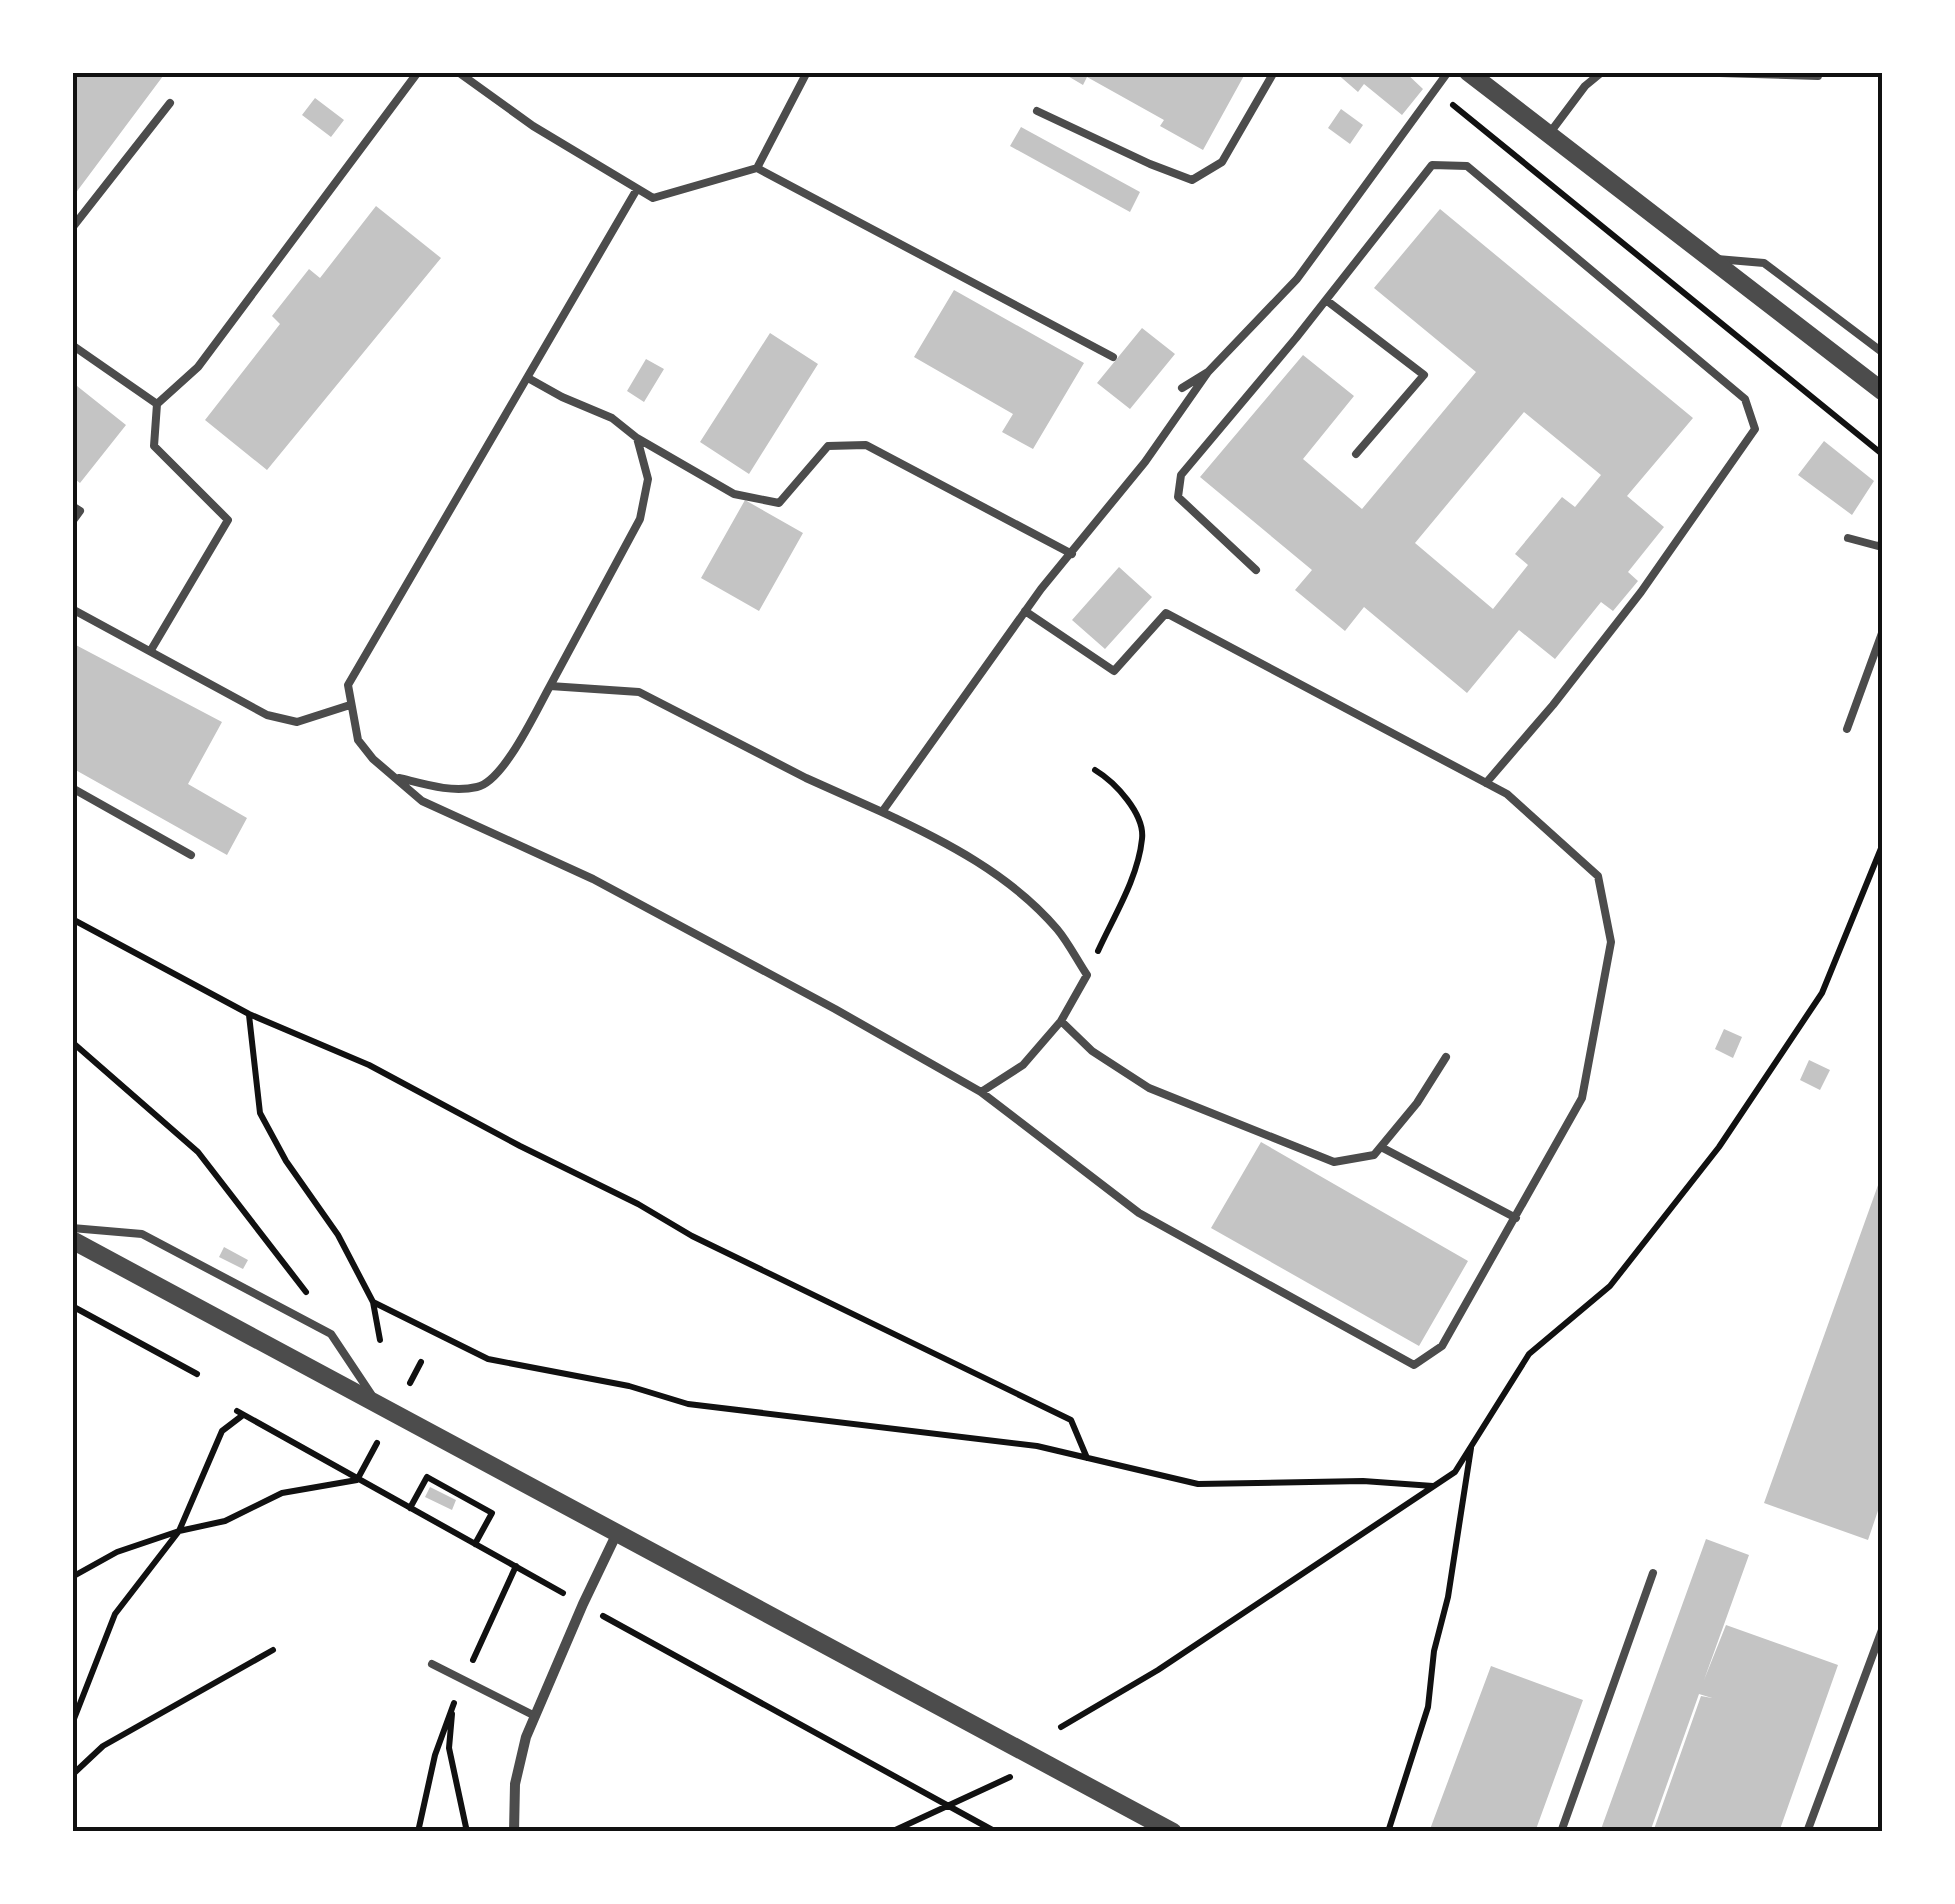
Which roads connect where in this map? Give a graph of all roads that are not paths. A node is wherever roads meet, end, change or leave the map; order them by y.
1 (418, 72) edge
2 (458, 72) edge
3 (807, 72) edge
4 (1274, 72) edge
5 (1448, 72) edge
6 (1468, 72) edge
7 (1602, 72) edge
8 (1685, 72) edge
9 (1819, 74) edge
10 (170, 103) dead end
11 (1037, 112) dead end
12 (1548, 134) junction
13 (757, 168) junction
14 (637, 189) junction
15 (72, 228) edge
16 (1712, 259) junction
17 (1326, 300) junction
18 (72, 345) edge
19 (1882, 352) edge
20 (1113, 357) dead end
21 (1208, 372) junction
22 (528, 378) junction
23 (1182, 388) dead end
24 (1882, 391) edge
25 (157, 404) junction
26 (637, 438) junction
27 (1356, 454) dead end
28 (72, 506) edge
29 (72, 522) edge
30 (1848, 538) dead end
31 (1882, 544) edge
32 (1072, 554) junction
33 (1256, 570) dead end
34 (72, 609) edge
35 (1025, 611) junction
36 (1882, 632) edge
37 (151, 650) junction
38 (550, 686) junction
39 (350, 705) junction
40 (1847, 729) dead end
41 (394, 777) junction
42 (1486, 783) junction
43 (72, 788) edge
44 (882, 812) junction
45 (191, 855) dead end
46 (1062, 1021) junction
47 (1446, 1057) dead end
48 (981, 1092) junction
49 (1381, 1147) junction
50 (1516, 1218) junction
51 (72, 1228) edge
52 (72, 1240) edge
53 (376, 1402) junction
54 (618, 1533) junction
55 (1653, 1573) dead end
56 (1882, 1630) edge
57 (432, 1664) dead end
58 (535, 1716) junction
59 (514, 1832) edge
60 (1172, 1832) edge
61 (1561, 1832) edge
62 (1807, 1832) edge

1 - 25 lane
2 - 14 lane
3 - 13 lane
4 - 11 lane
5 - 21 lane
6 - 12 street
7 - 12 lane
8 - 9 lane
10 - 15 lane
12 - 16 street
13 - 14 lane
13 - 20 lane
14 - 22 lane
16 - 19 lane
16 - 24 street
17 - 27 lane
17 - 33 lane
17 - 42 lane
18 - 25 lane
21 - 23 lane
21 - 32 lane
22 - 26 lane
22 - 39 lane
25 - 37 lane
26 - 32 lane
26 - 38 lane
28 - 29 lane
30 - 31 lane
32 - 35 lane
34 - 37 lane
35 - 42 lane
35 - 44 lane
36 - 40 lane
37 - 39 lane
38 - 41 lane
38 - 44 lane
39 - 41 lane
41 - 48 lane
42 - 50 lane
43 - 45 lane
44 - 46 lane
46 - 48 lane
46 - 49 lane
47 - 49 lane
48 - 50 lane
49 - 50 lane
51 - 53 lane
52 - 53 street
53 - 54 street
54 - 58 street
54 - 60 street
55 - 61 lane
56 - 62 lane
57 - 58 lane
58 - 59 street

